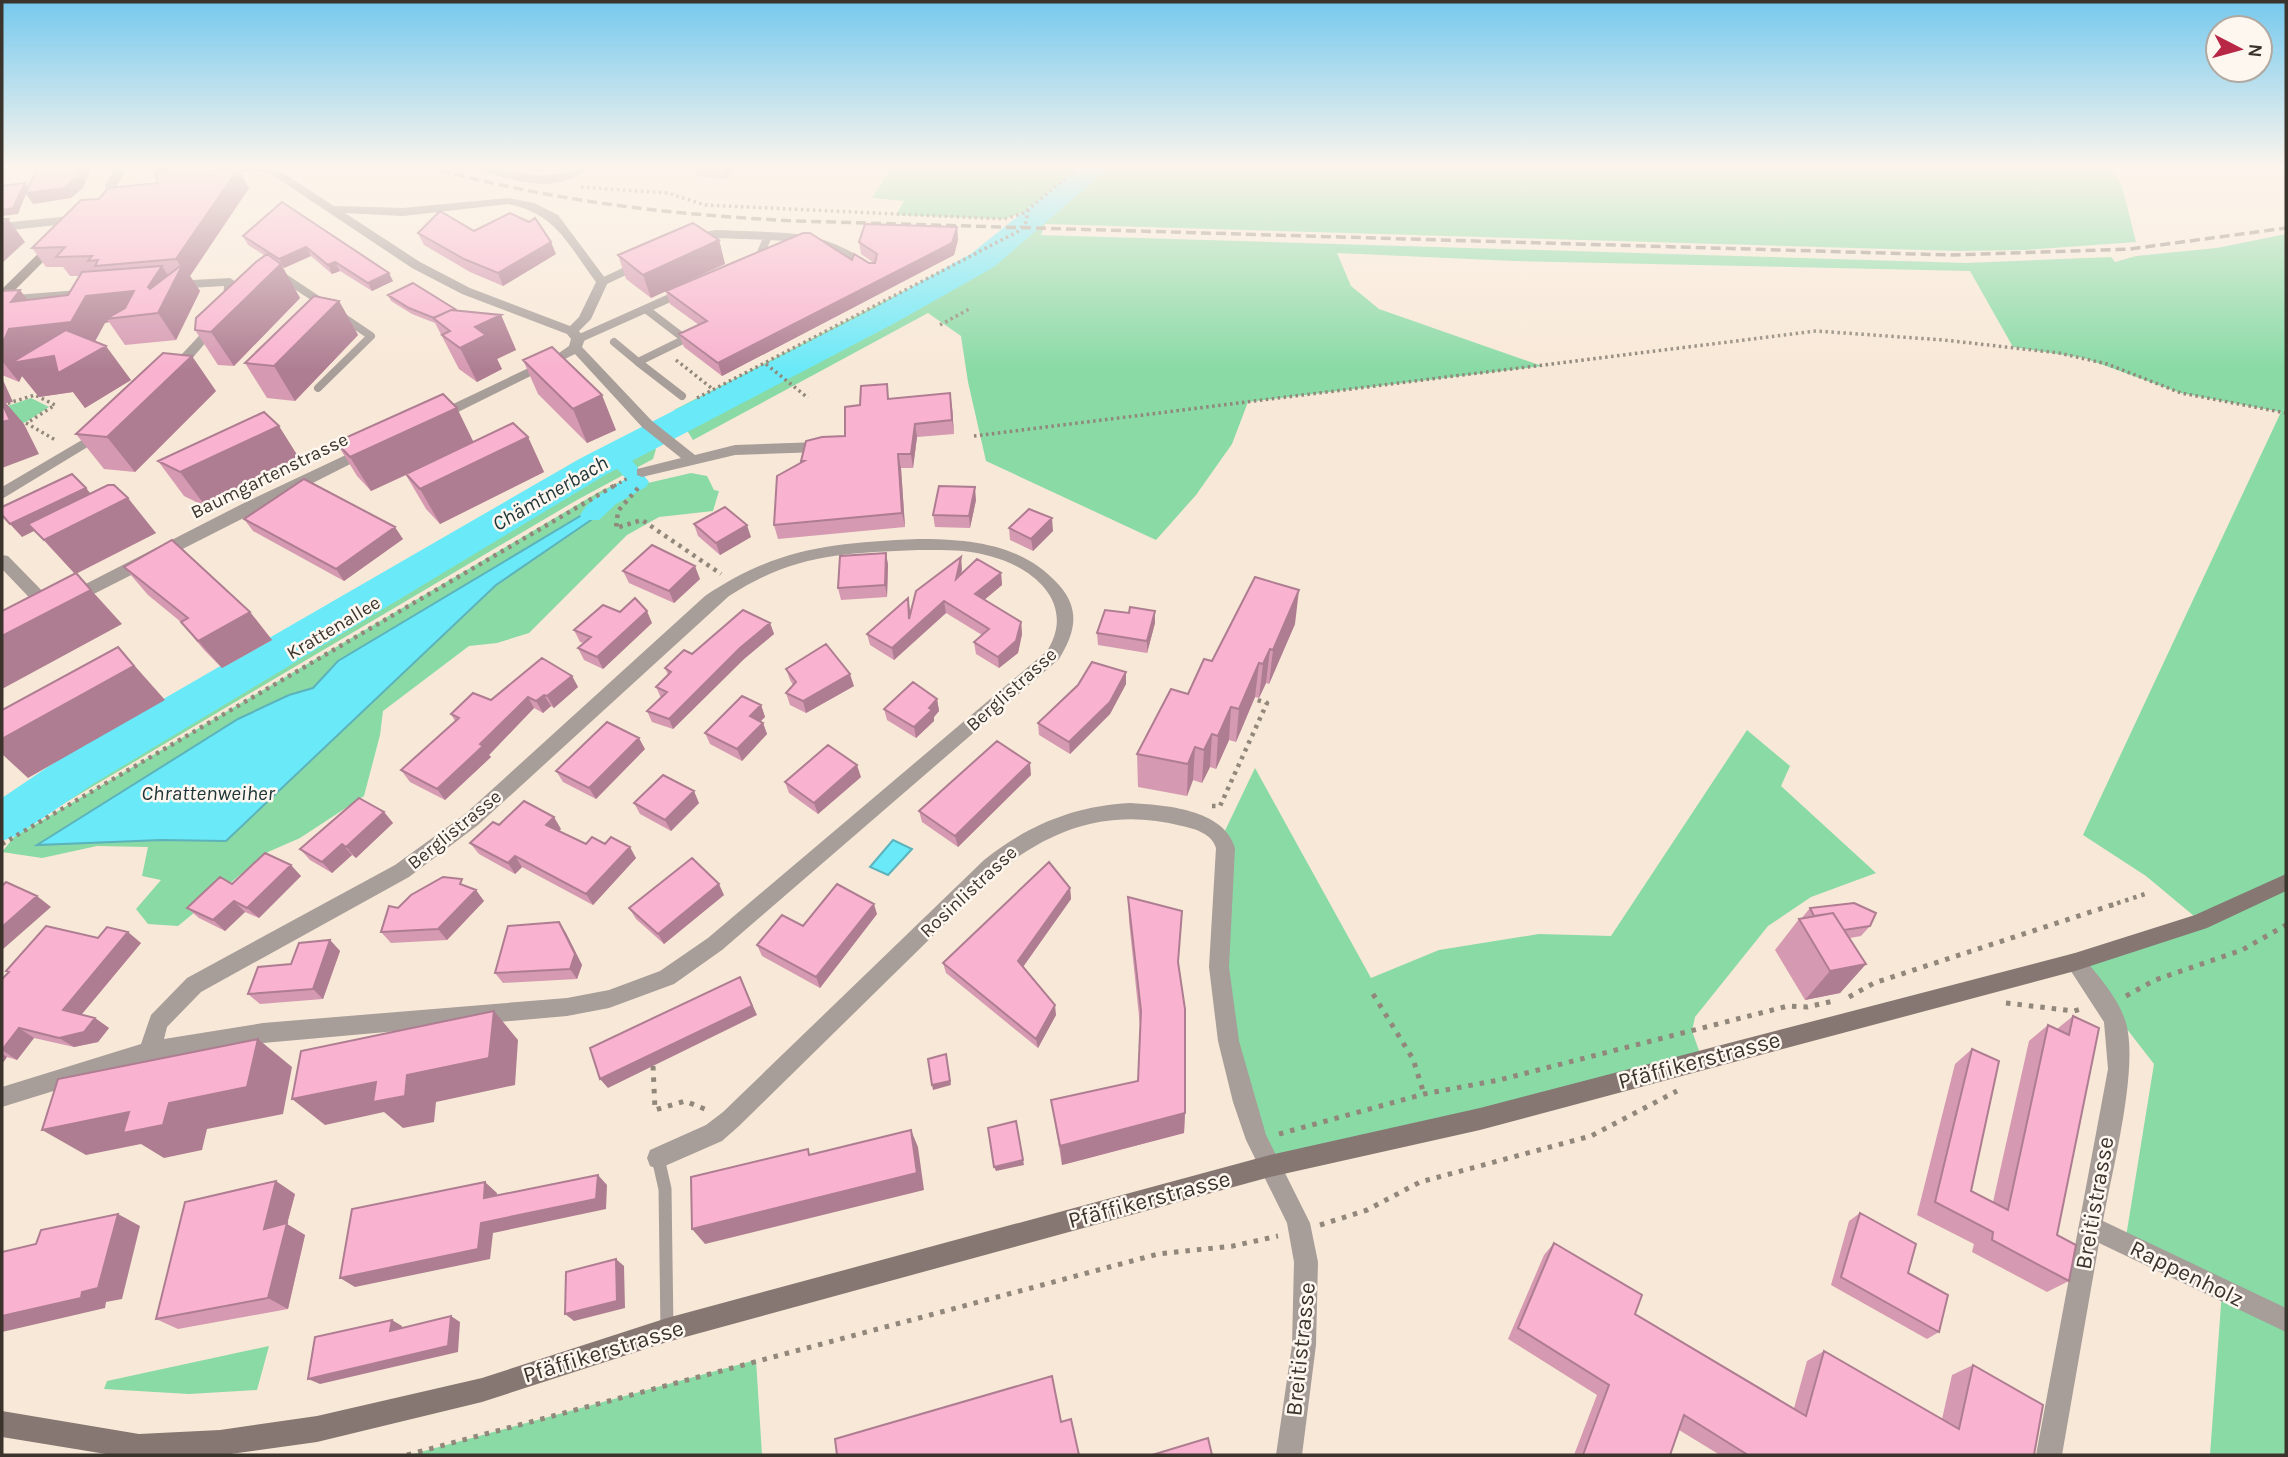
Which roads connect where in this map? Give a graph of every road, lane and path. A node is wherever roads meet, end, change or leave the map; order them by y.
1 (66, 234) edge
2 (369, 234) edge
3 (566, 234) edge
4 (1013, 234) edge
5 (768, 236) junction
6 (691, 242) edge
7 (747, 262) edge
8 (640, 264) edge
9 (874, 270) edge
10 (268, 277) edge
11 (601, 282) junction
12 (160, 287) edge
13 (686, 291) edge
14 (107, 292) edge
15 (2, 298) edge
16 (971, 307) dead end
17 (647, 310) junction
18 (940, 325) dead end
19 (575, 339) junction
20 (614, 342) dead end
21 (663, 349) junction
22 (638, 362) junction
23 (766, 364) junction
24 (159, 386) edge
25 (318, 388) dead end
26 (714, 390) junction
27 (682, 396) dead end
28 (808, 398) dead end
29 (694, 400) dead end
30 (2, 405) edge
31 (2286, 413) edge
32 (121, 419) edge
33 (27, 423) junction
34 (423, 424) edge
35 (15, 427) dead end
36 (974, 436) dead end
37 (385, 442) edge
38 (820, 447) edge
39 (73, 451) junction
40 (691, 459) junction
41 (644, 477) junction
42 (2, 494) edge
43 (2, 560) edge
44 (709, 565) dead end
45 (1242, 695) edge
46 (1208, 805) dead end
47 (2, 844) edge
48 (2286, 882) edge
49 (2148, 893) dead end
50 (2286, 925) edge
51 (2075, 962) junction
52 (1373, 994) dead end
53 (2107, 1003) junction
54 (1994, 1006) dead end
55 (149, 1052) junction
56 (653, 1066) edge
57 (1691, 1087) dead end
58 (1424, 1094) junction
59 (2, 1097) edge
60 (731, 1119) junction
61 (1257, 1140) junction
62 (658, 1158) joint
63 (1270, 1166) junction
64 (2089, 1226) junction
65 (1301, 1231) junction
66 (2286, 1320) edge
67 (667, 1330) junction
68 (2, 1424) edge
69 (137, 1451) edge
70 (407, 1455) edge
71 (1289, 1455) edge
72 (2049, 1455) edge

1 - 15 main road
2 - 19 street
3 - 11 street
4 - 23 path
5 - 6 lane
5 - 7 lane
5 - 9 lane
8 - 11 lane
10 - 25 lane
11 - 19 street
12 - 24 street
13 - 17 lane
14 - 15 street
16 - 18 path
17 - 19 lane
17 - 21 lane
19 - 34 street
19 - 40 street
20 - 22 lane
21 - 22 lane
21 - 26 path
22 - 27 lane
23 - 26 path
23 - 28 path
26 - 29 path
30 - 33 path
31 - 36 path
32 - 39 street
33 - 35 path
33 - 39 path
37 - 43 street, Baumgartenstrasse
38 - 40 street
39 - 42 street
40 - 41 street
41 - 44 path
41 - 47 path, Krattenallee
45 - 46 path
48 - 51 main road, Pfäffikerstrasse
49 - 58 path
50 - 53 path
51 - 53 street, Breitistrasse
51 - 63 main road, Pfäffikerstrasse
52 - 58 path
53 - 54 path
53 - 64 street, Breitistrasse
55 - 55 street, Berglistrasse
55 - 59 street, Berglistrasse
56 - 60 path
57 - 65 path
58 - 61 path
60 - 61 street, Rosinlistrasse
60 - 62 street, Rosinlistrasse
61 - 63 street, Rosinlistrasse
62 - 67 lane
63 - 65 street, Breitistrasse
63 - 67 main road, Pfäffikerstrasse
64 - 66 street, Rappenholz
64 - 72 street, Breitistrasse
65 - 70 path
65 - 71 street, Breitistrasse
67 - 69 main road, Pfäffikerstrasse
68 - 69 main road, Pfäffikerstrasse

